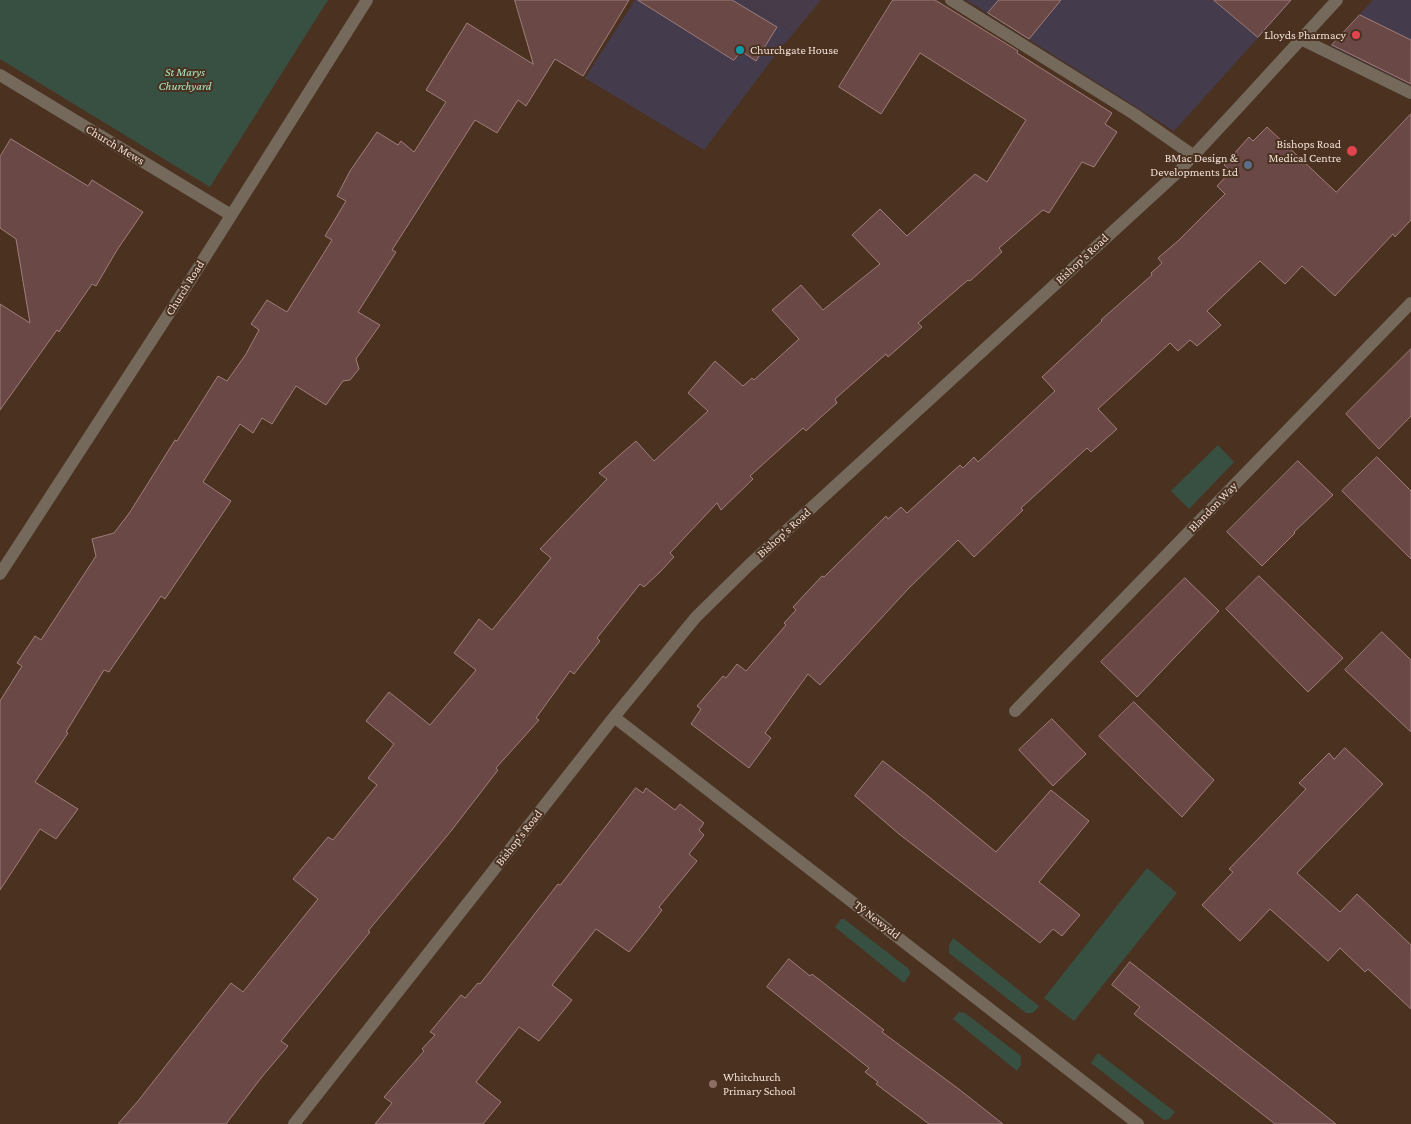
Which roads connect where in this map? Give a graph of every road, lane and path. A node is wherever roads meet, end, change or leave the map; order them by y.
1 (367, 0) edge
2 (952, 0) edge
3 (1337, 0) edge
4 (1301, 39) junction
5 (0, 74) edge
6 (1411, 93) edge
7 (1194, 156) junction
8 (231, 215) junction
9 (1411, 303) edge
10 (0, 574) edge
11 (1015, 710) dead end
12 (614, 716) junction
13 (294, 1124) edge
14 (1138, 1124) edge

1 - 8 street, Church Road
2 - 7 street
3 - 4 street, Bishop's Road
4 - 6 street
4 - 7 street, Bishop's Road
5 - 8 street, Church Mews
7 - 12 street, Bishop's Road
8 - 10 street, Church Road
9 - 11 street, Blandon Way
12 - 13 street, Bishop's Road
12 - 14 street, Tŷ Newydd

